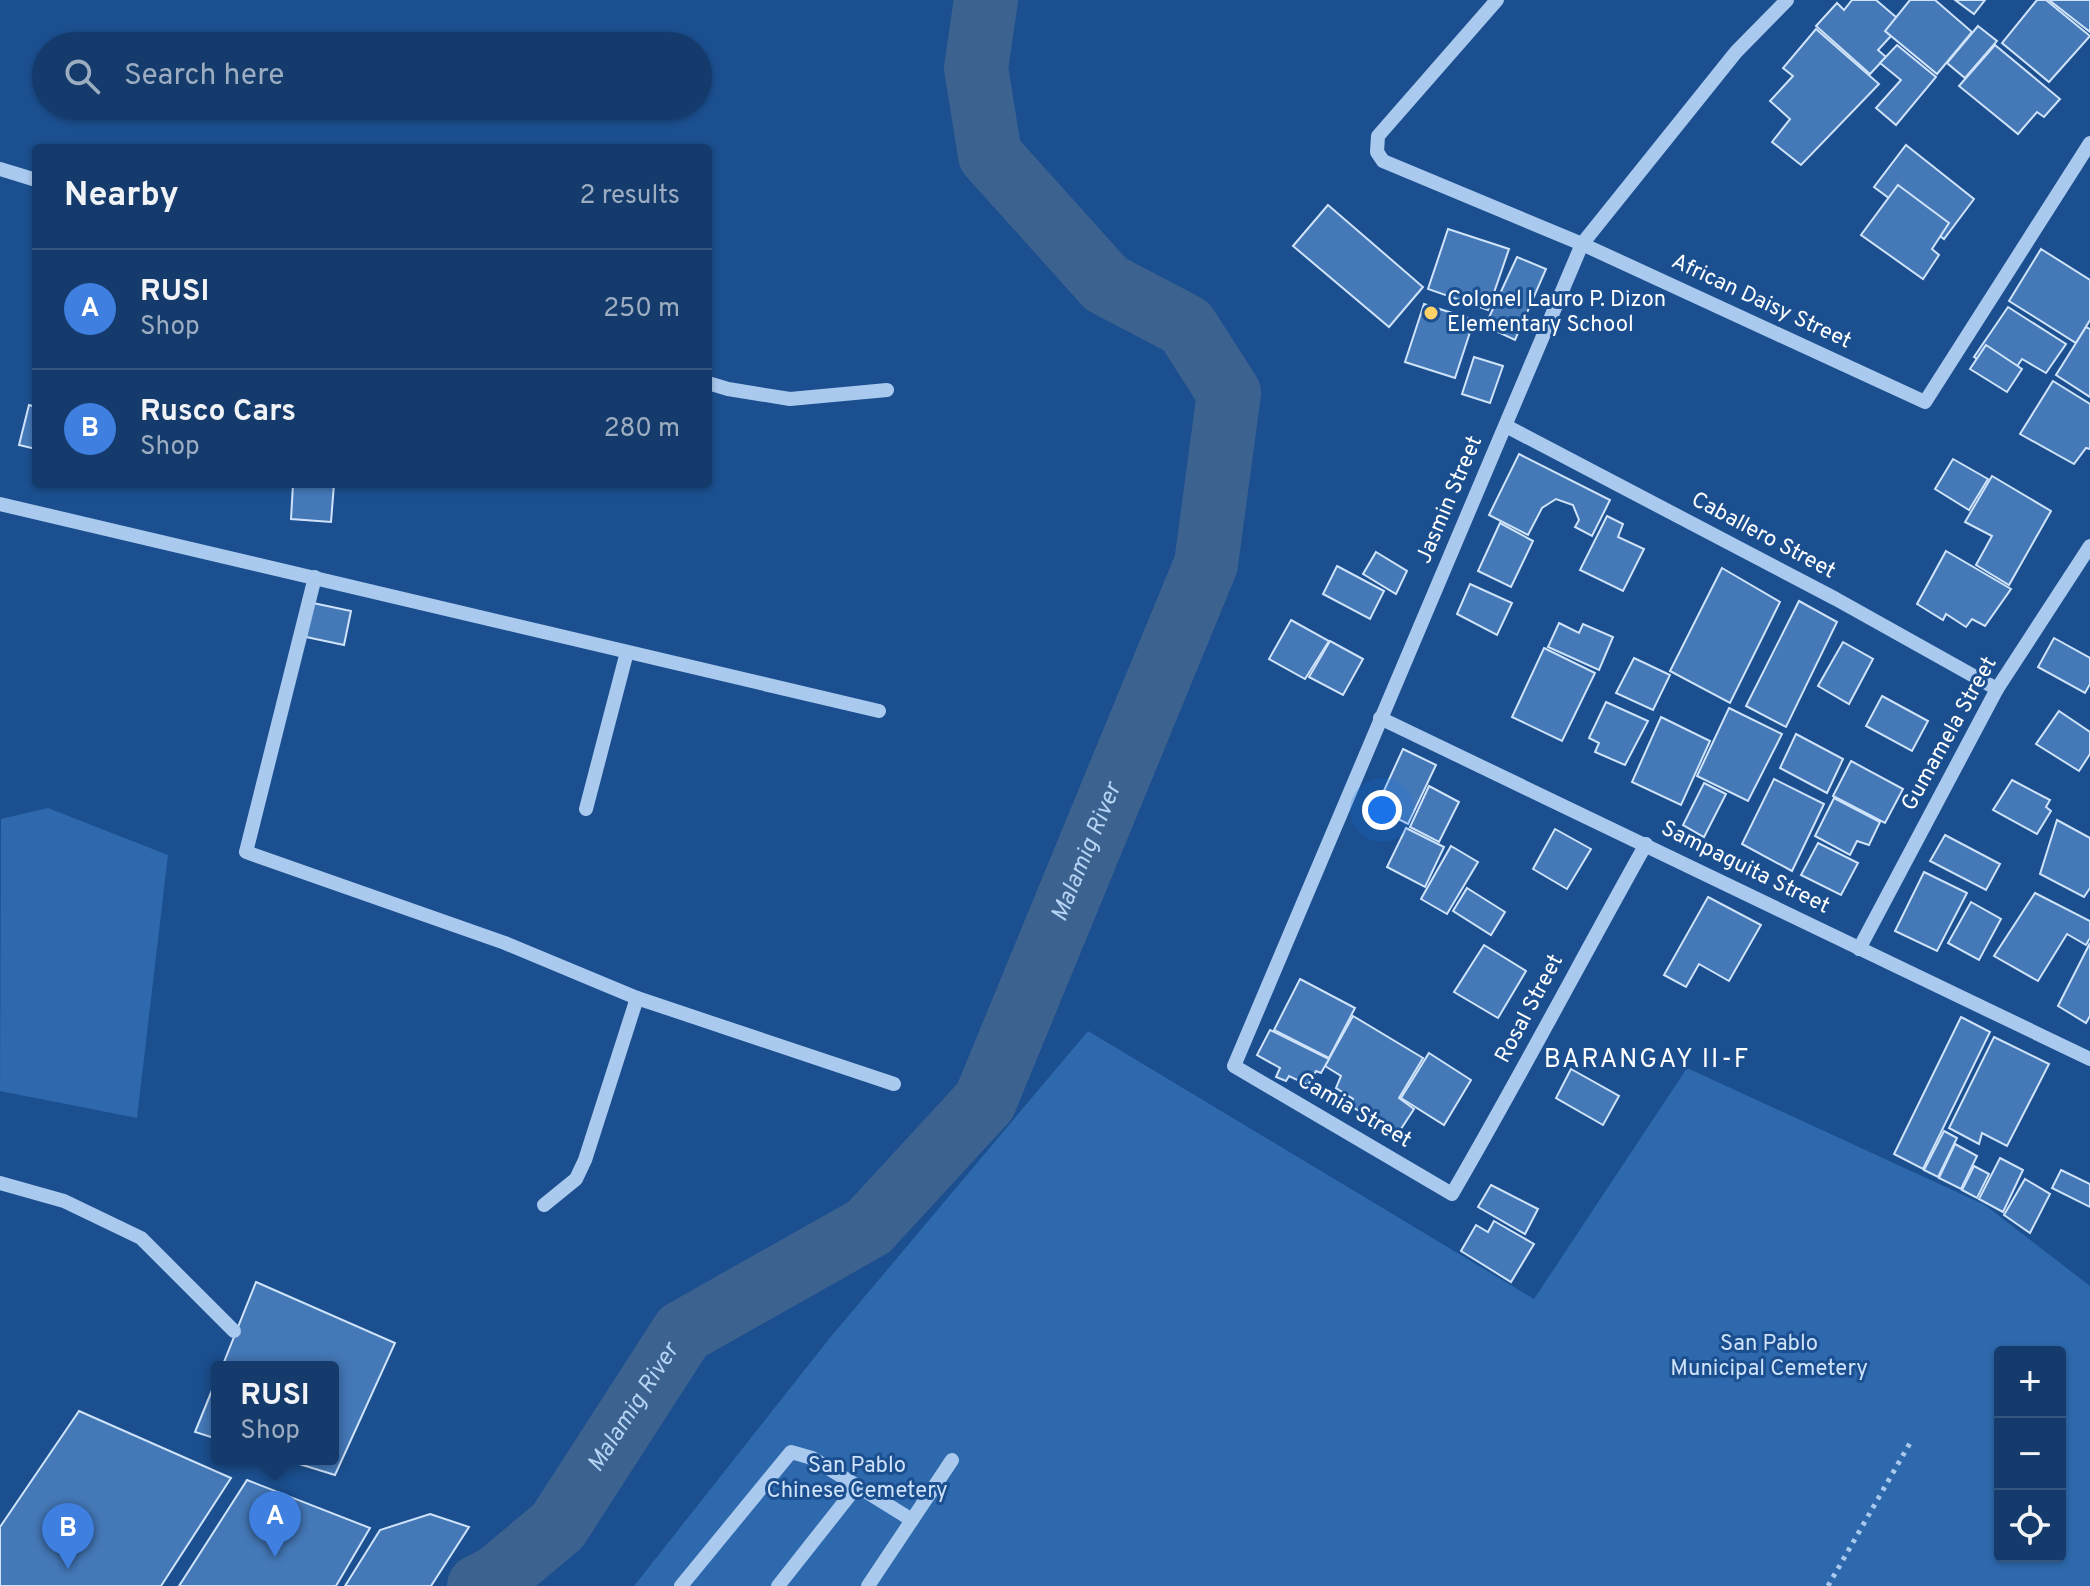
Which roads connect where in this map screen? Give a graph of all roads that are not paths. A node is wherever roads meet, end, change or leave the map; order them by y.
1 (1497, 0) edge
2 (1787, 0) edge
3 (2090, 143) edge
4 (0, 169) edge
5 (32, 179) edge
6 (1582, 244) junction
7 (712, 384) edge
8 (887, 390) dead end
9 (1506, 426) junction
10 (0, 504) edge
11 (2090, 546) edge
12 (315, 577) junction
13 (627, 652) junction
14 (1997, 689) junction
15 (879, 711) dead end
16 (1380, 718) junction
17 (586, 809) dead end
18 (1646, 844) junction
19 (1859, 949) junction
20 (637, 998) junction
21 (2090, 1059) edge
22 (1234, 1066) joint
23 (894, 1084) dead end
24 (0, 1183) edge
25 (1452, 1194) joint
26 (544, 1205) dead end
27 (234, 1331) dead end
28 (952, 1460) dead end
29 (857, 1486) junction
30 (912, 1520) junction
31 (681, 1586) edge
32 (778, 1586) edge
33 (868, 1586) edge

1 - 6 street, African Daisy Street
2 - 6 street, Jasmin Street
3 - 6 street, African Daisy Street
4 - 5 street
6 - 9 street, Jasmin Street
7 - 8 street
9 - 14 street, Caballero Street
9 - 16 street, Jasmin Street
10 - 12 street
11 - 14 street, Gumamela Street
12 - 13 street
12 - 20 street
13 - 15 street
13 - 17 street
14 - 19 street, Gumamela Street
16 - 18 street, Sampaguita Street
16 - 22 street, Jasmin Street
18 - 19 street, Sampaguita Street
18 - 25 street, Rosal Street
19 - 21 street, Sampaguita Street
20 - 23 street
20 - 26 street
22 - 25 street, Camia Street
24 - 27 street
28 - 30 street
29 - 30 street
29 - 31 street
29 - 32 street
30 - 33 street

